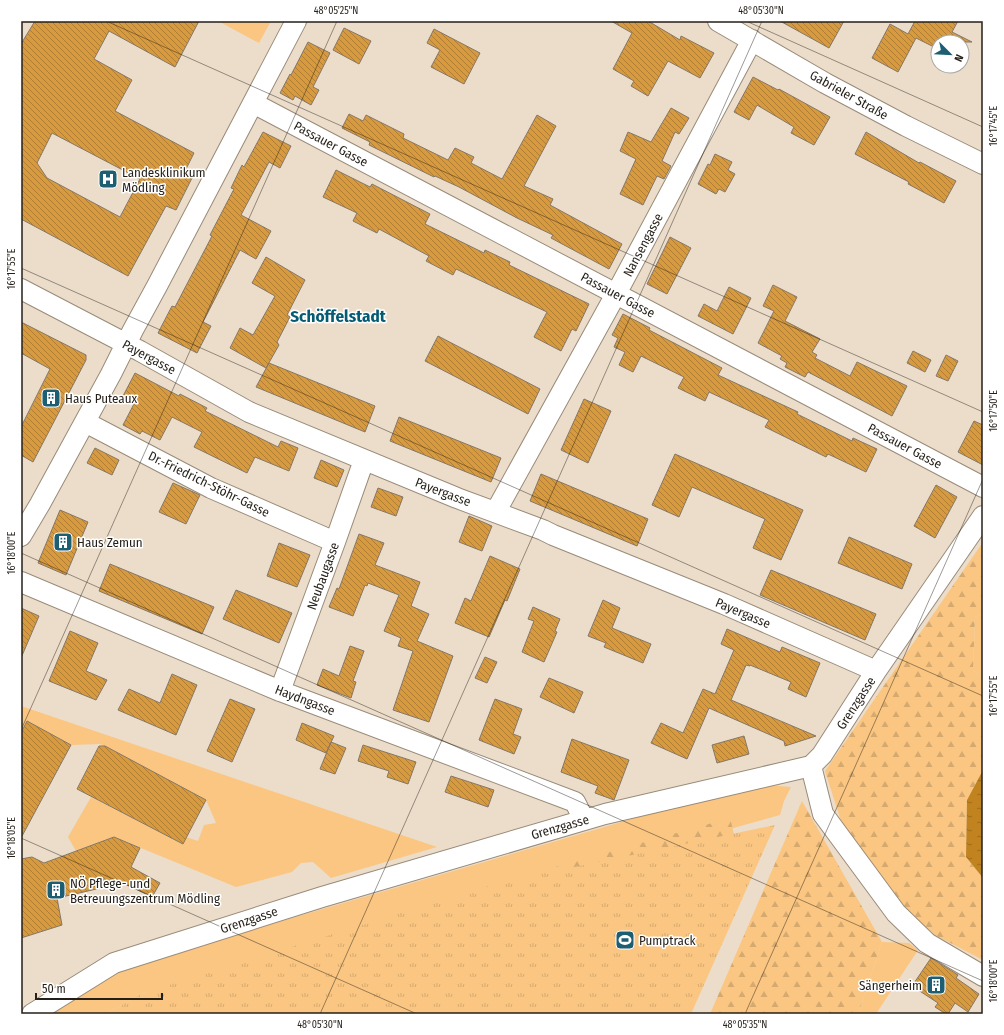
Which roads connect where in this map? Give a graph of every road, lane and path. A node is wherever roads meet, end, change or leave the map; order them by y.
1 (296, 21) edge
2 (718, 21) edge
3 (752, 40) junction
4 (253, 103) junction
5 (983, 164) edge
6 (21, 289) edge
7 (616, 294) junction
8 (126, 344) junction
9 (84, 422) junction
10 (364, 460) junction
11 (983, 487) edge
12 (496, 512) junction
13 (983, 516) edge
14 (21, 536) edge
15 (335, 542) junction
16 (21, 582) edge
17 (876, 671) junction
18 (280, 691) junction
19 (811, 766) junction
20 (584, 820) junction
21 (983, 976) edge
22 (32, 1014) edge

1 - 4 street
2 - 3 street, Gabrieler Straße
3 - 5 street, Gabrieler Straße
3 - 7 street, Nansengasse
4 - 7 street, Passauer Gasse
4 - 8 street
6 - 8 street, Payergasse
7 - 11 street, Passauer Gasse
7 - 12 street, Nansengasse
8 - 9 street
8 - 10 street, Payergasse
9 - 14 street
9 - 15 street, Dr.-Friedrich-Stöhr-Gasse
10 - 12 street, Payergasse
10 - 15 street, Neubaugasse
12 - 17 street, Payergasse
13 - 17 street, Grenzgasse
15 - 18 street, Neubaugasse
16 - 18 street, Haydngasse
17 - 19 street, Grenzgasse
18 - 20 street, Haydngasse
19 - 20 street, Grenzgasse
19 - 21 street
20 - 22 street, Grenzgasse

